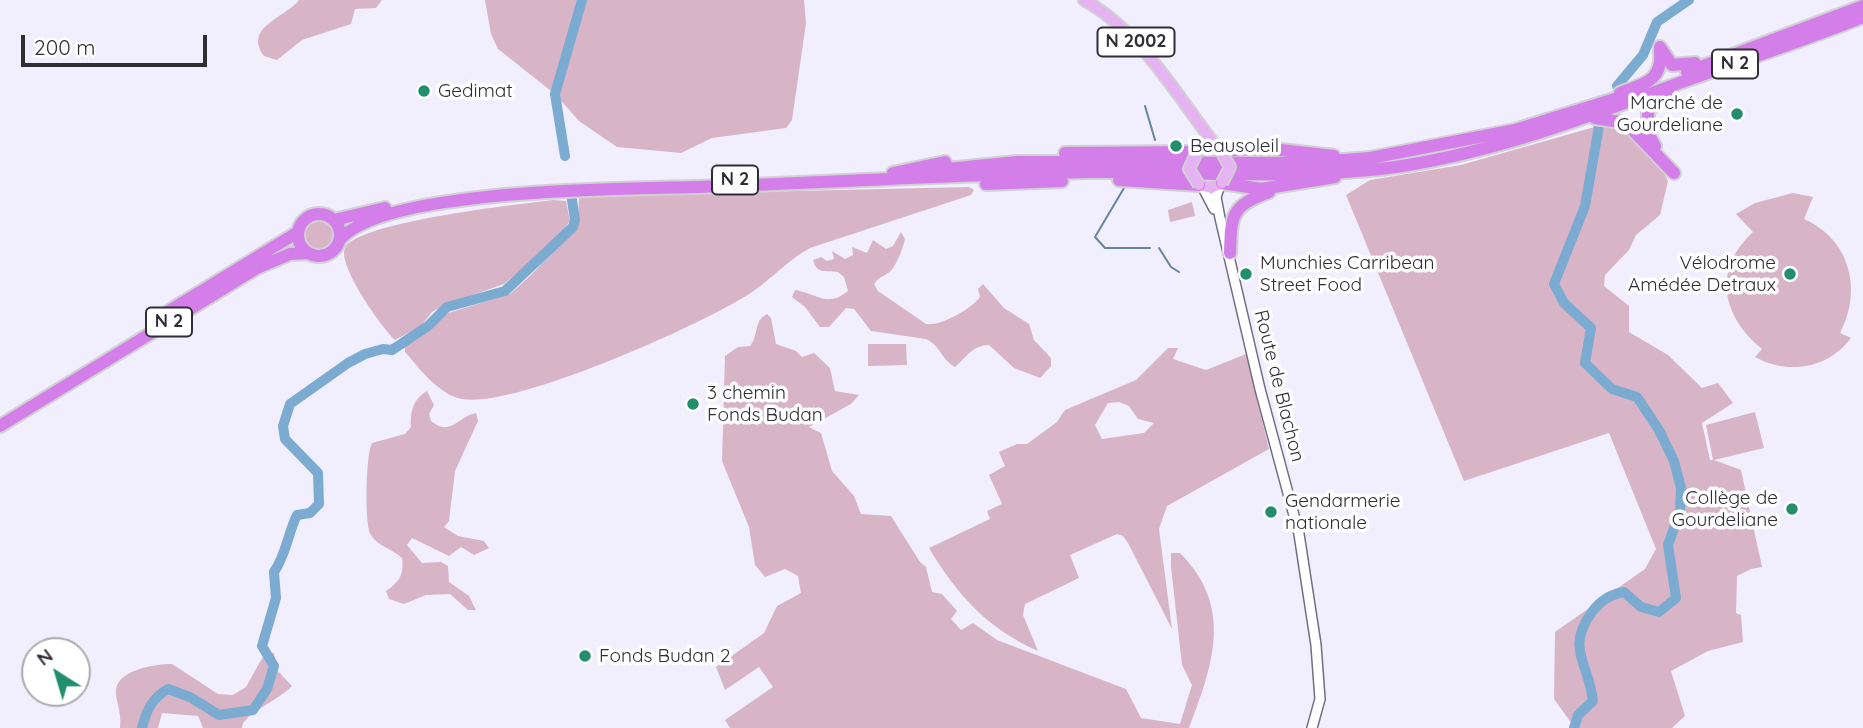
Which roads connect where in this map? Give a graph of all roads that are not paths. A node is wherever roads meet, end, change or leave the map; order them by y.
1 (1084, 0) edge
2 (1863, 14) edge
3 (1788, 33) junction
4 (1674, 85) junction
5 (1595, 106) junction
6 (1568, 114) junction
7 (1587, 119) junction
8 (1200, 127) junction
9 (1220, 150) junction
10 (1198, 151) junction
11 (1372, 169) junction
12 (894, 177) junction
13 (1221, 184) junction
14 (1289, 184) junction
15 (1200, 186) junction
16 (1220, 218) junction
17 (334, 220) junction
18 (298, 232) junction
19 (339, 241) junction
20 (307, 253) junction
21 (1230, 253) junction
22 (0, 418) edge
23 (0, 426) edge
24 (1312, 728) edge

1 - 8 main road, N 2002
2 - 3 highway, N 2
2 - 4 highway, N 2
3 - 5 highway, N 2
3 - 5 highway
4 - 7 highway, N 2
4 - 7 highway
5 - 6 highway, N 2
6 - 9 highway
6 - 12 highway, N 2
7 - 11 highway, N 2
8 - 9 main road, N 2002
8 - 10 main road
9 - 10 main road
9 - 13 main road, bridge
10 - 12 highway
10 - 15 main road, bridge
11 - 12 highway, N 2
11 - 14 highway
12 - 15 highway
12 - 17 highway, N 2
12 - 19 highway, N 2
13 - 14 highway
13 - 15 main road
13 - 16 street, Route de Blachon
14 - 21 highway
15 - 16 street, Route de Blachon
16 - 21 street, Route de Blachon
17 - 18 highway, N 2
17 - 19 highway
18 - 20 highway
18 - 22 highway, N 2
19 - 20 highway, N 2
20 - 23 highway, N 2
21 - 24 street, Route de Blachon

